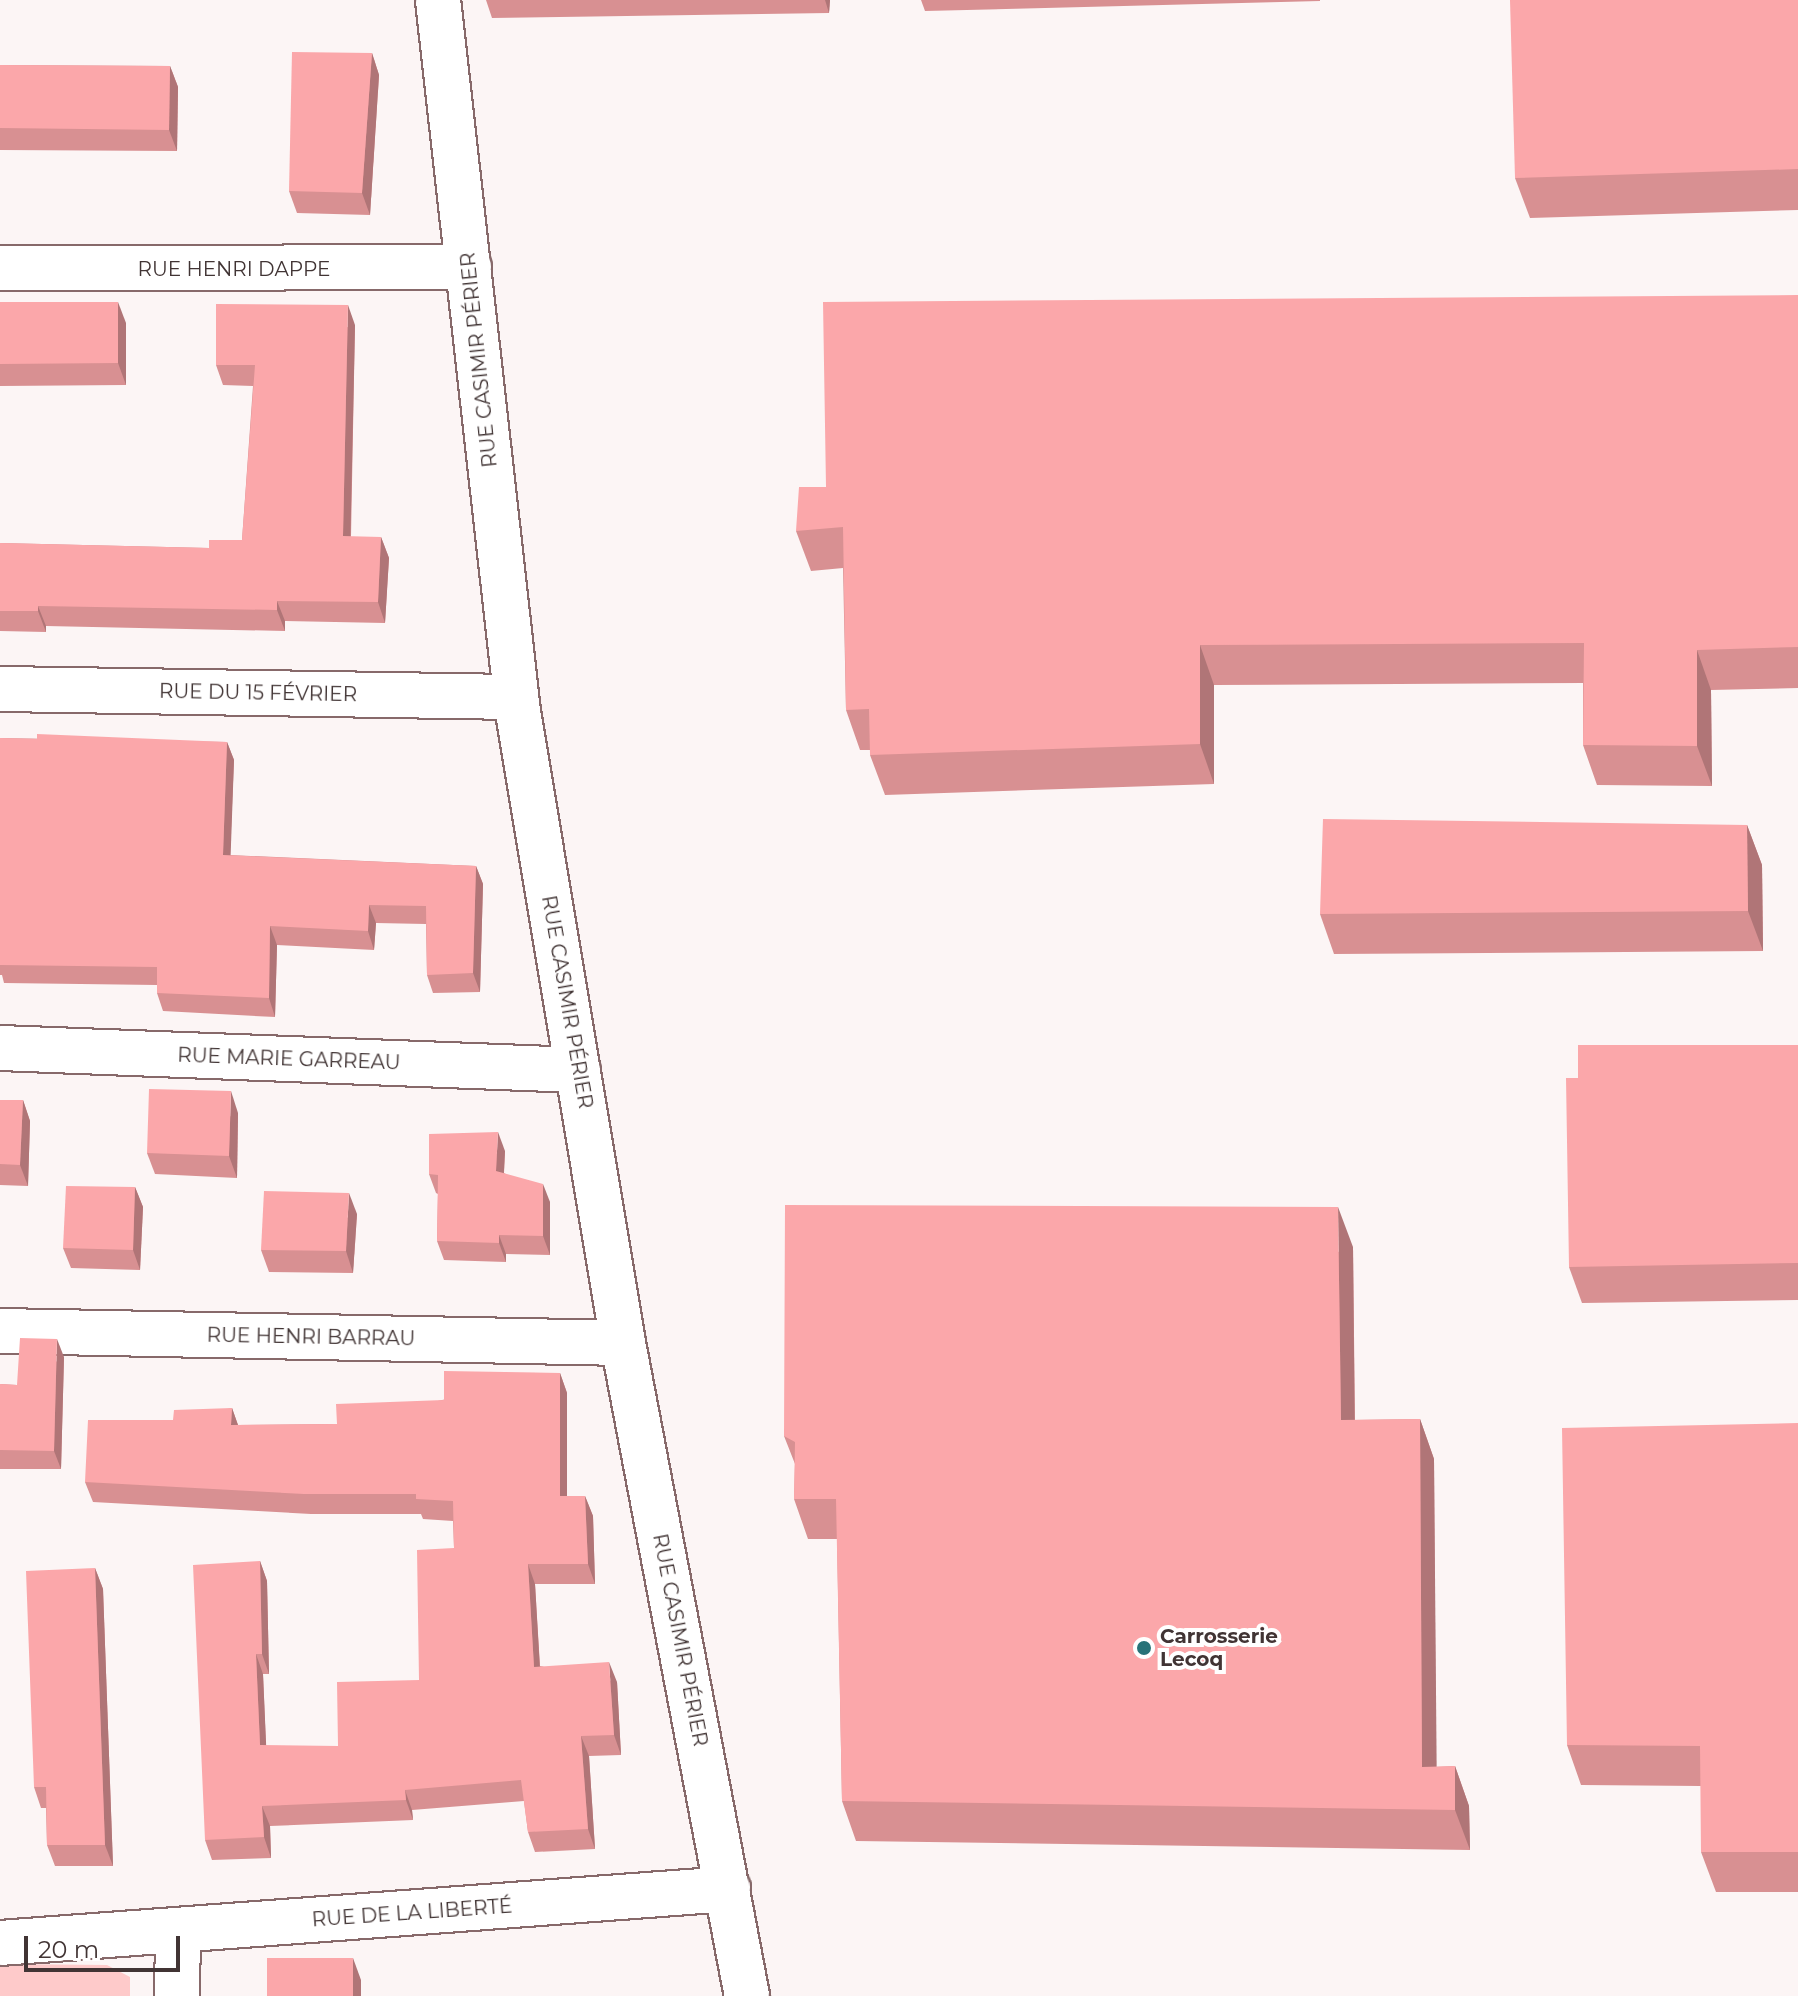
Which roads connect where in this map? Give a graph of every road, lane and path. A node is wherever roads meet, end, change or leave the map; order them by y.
1 (438, 0) edge
2 (469, 267) junction
3 (0, 268) edge
4 (0, 689) edge
5 (516, 697) junction
6 (0, 1048) edge
7 (578, 1070) junction
8 (0, 1331) edge
9 (623, 1343) junction
10 (728, 1889) junction
11 (178, 1931) junction
12 (0, 1943) edge
13 (177, 1996) edge
14 (747, 1996) edge

1 - 2 street, RUE CASIMIR PÉRIER
2 - 3 street, RUE HENRI DAPPE
2 - 5 street, RUE CASIMIR PÉRIER
4 - 5 street, RUE DU 15 FÉVRIER
5 - 7 street, RUE CASIMIR PÉRIER
6 - 7 street, RUE MARIE GARREAU
7 - 9 street, RUE CASIMIR PÉRIER
8 - 9 street, RUE HENRI BARRAU
9 - 10 street, RUE CASIMIR PÉRIER
10 - 11 street, RUE DE LA LIBERTÉ
10 - 14 street, RUE CASIMIR PÉRIER
11 - 12 street, RUE DE LA LIBERTÉ
11 - 13 street

